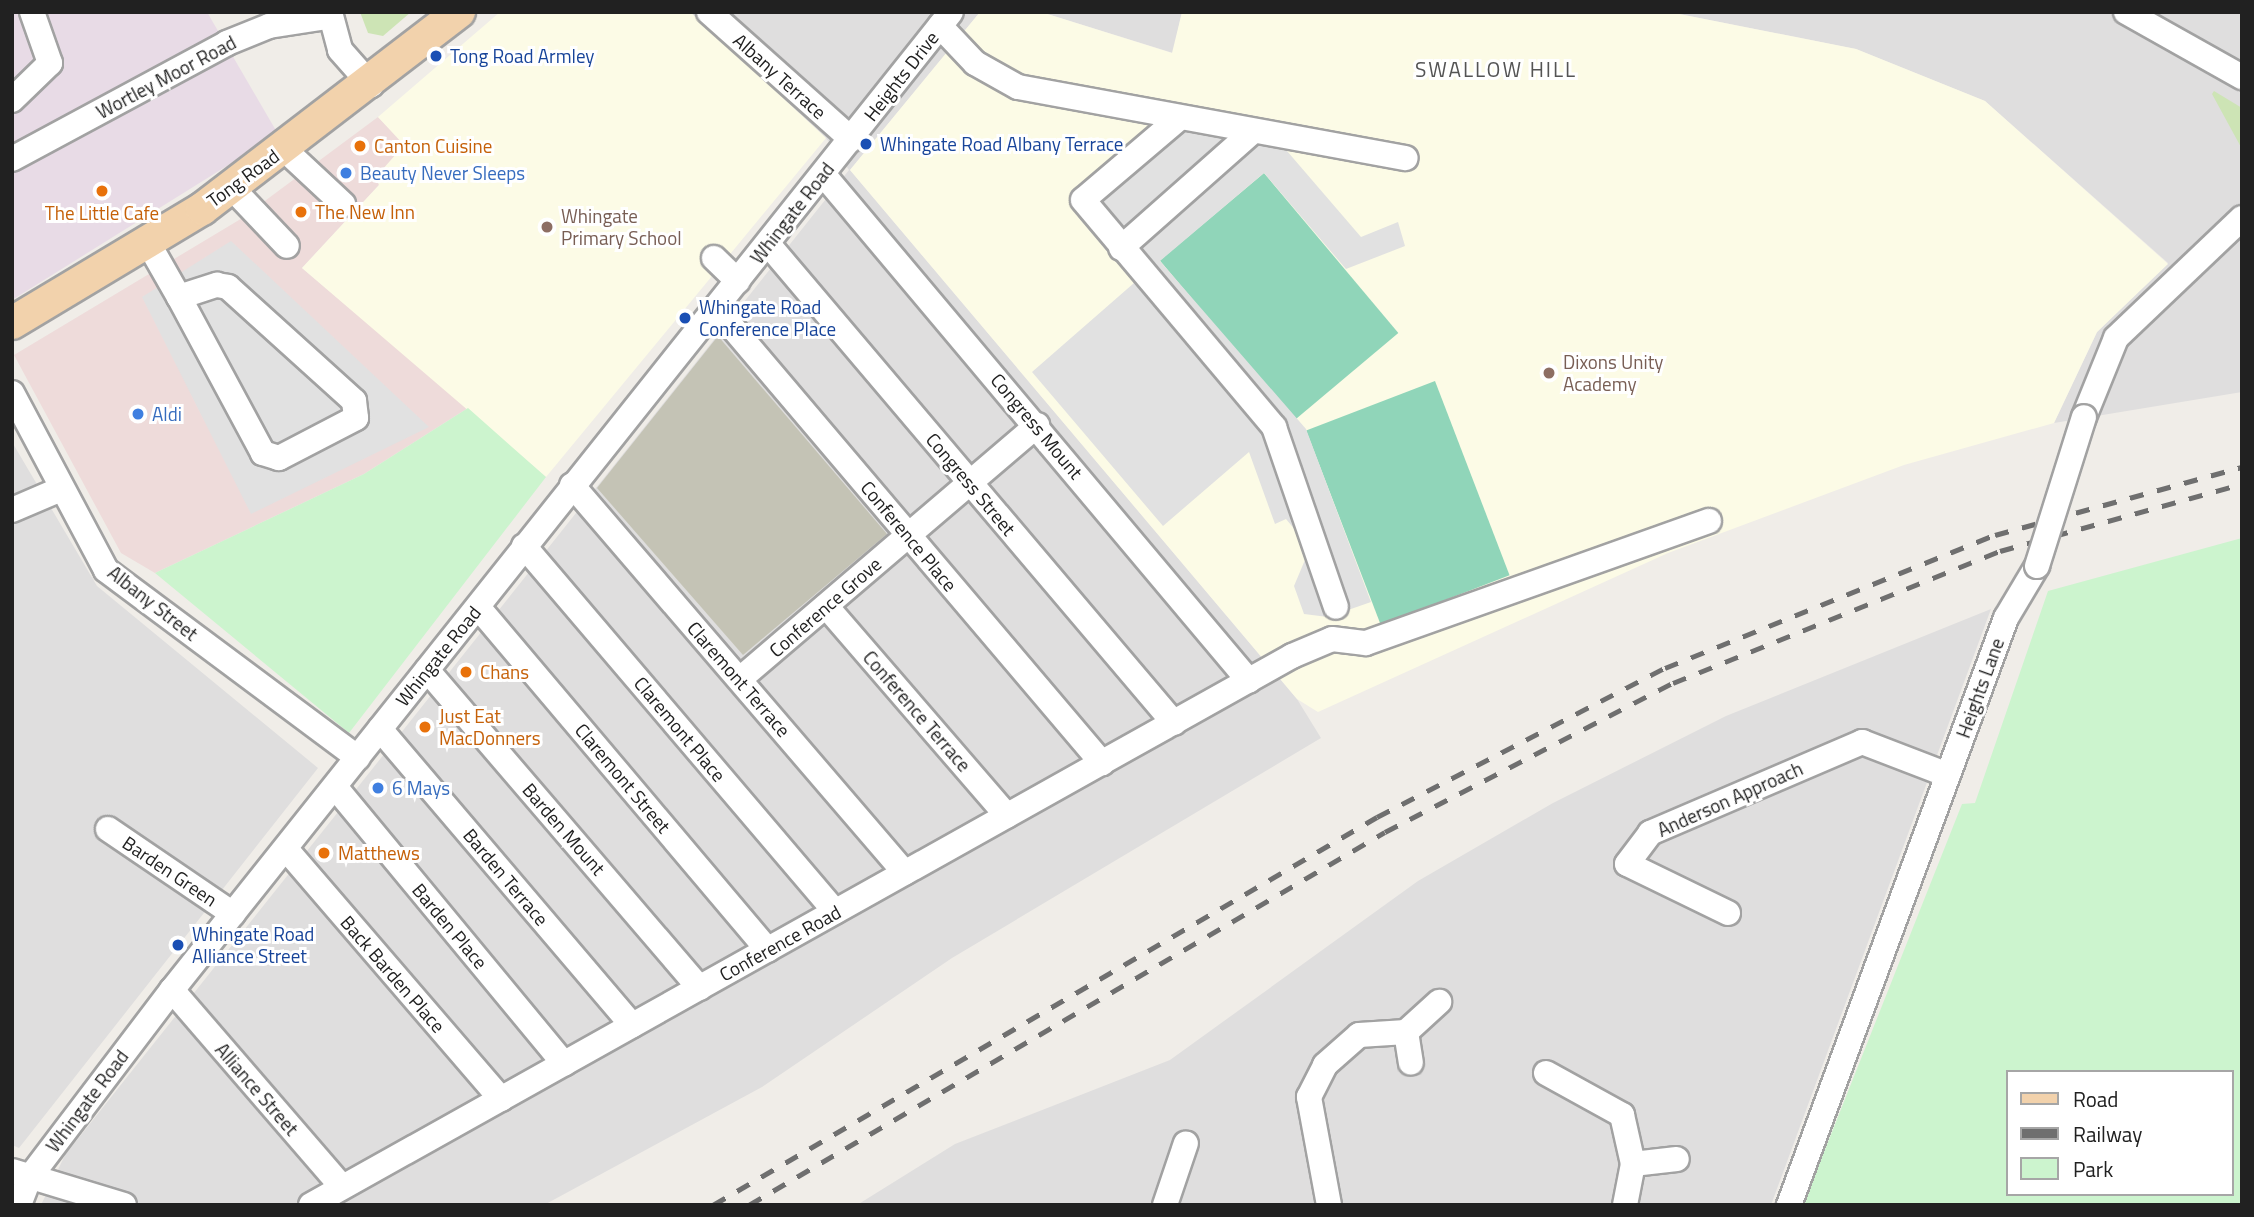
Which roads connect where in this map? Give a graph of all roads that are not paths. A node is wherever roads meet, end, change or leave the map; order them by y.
1 (32, 12) edge
2 (459, 12) edge
3 (709, 12) edge
4 (2126, 12) edge
5 (328, 15) edge
6 (946, 19) edge
7 (2242, 77) edge
8 (371, 85) junction
9 (12, 100) edge
10 (1177, 120) junction
11 (1252, 132) junction
12 (851, 139) junction
13 (284, 149) junction
14 (1406, 158) dead end
15 (12, 159) edge
16 (823, 174) junction
17 (232, 187) junction
18 (344, 204) dead end
19 (2242, 218) edge
20 (148, 242) junction
21 (768, 244) junction
22 (287, 246) dead end
23 (1121, 248) junction
24 (714, 258) dead end
25 (738, 281) junction
26 (179, 297) junction
27 (716, 308) junction
28 (12, 323) edge
29 (12, 393) edge
30 (1037, 425) junction
31 (970, 482) junction
32 (572, 485) junction
33 (61, 489) junction
34 (12, 510) edge
35 (1709, 521) dead end
36 (909, 535) junction
37 (524, 546) junction
38 (826, 606) junction
39 (478, 607) junction
40 (1336, 607) dead end
41 (427, 670) junction
42 (740, 679) junction
43 (1249, 681) junction
44 (1174, 723) junction
45 (380, 729) junction
46 (358, 758) junction
47 (1102, 763) junction
48 (1948, 775) junction
49 (336, 788) junction
50 (1007, 816) junction
51 (108, 829) dead end
52 (286, 849) junction
53 (905, 873) junction
54 (835, 912) junction
55 (1728, 913) dead end
56 (233, 914) junction
57 (768, 950) junction
58 (700, 988) junction
59 (172, 990) junction
60 (1439, 1002) dead end
61 (632, 1025) junction
62 (1406, 1032) junction
63 (1411, 1063) dead end
64 (564, 1064) junction
65 (1546, 1073) dead end
66 (501, 1099) junction
67 (1186, 1143) dead end
68 (1677, 1159) dead end
69 (1633, 1164) junction
70 (21, 1174) edge
71 (342, 1188) junction
72 (19, 1205) edge
73 (124, 1205) edge
74 (311, 1205) edge
75 (1165, 1205) edge
76 (1329, 1205) edge
77 (1625, 1205) edge
78 (1789, 1205) edge

1 - 9 street
2 - 8 main road, Tong Road
3 - 12 street, Albany Terrace
4 - 7 street
5 - 8 street
5 - 15 street, Wortley Moor Road
6 - 10 street
6 - 12 street, Heights Drive
8 - 13 main road, Tong Road
10 - 11 street
10 - 23 street
11 - 14 street
11 - 23 street
12 - 16 street, Whingate Road
13 - 17 main road, Tong Road
13 - 18 street
16 - 21 street, Whingate Road
16 - 30 street, Congress Mount
17 - 20 main road, Tong Road
17 - 22 street
19 - 48 street, Heights Lane, bridge
20 - 26 street
20 - 28 main road, Tong Road
21 - 25 street, Whingate Road
21 - 31 street, Congress Street
23 - 40 street
24 - 25 street
25 - 27 street, Whingate Road
26 - 26 street
27 - 32 street, Whingate Road
27 - 36 street, Conference Place
29 - 33 street, Albany Street
30 - 31 street, Conference Grove
30 - 43 street, Congress Mount
31 - 36 street, Conference Grove
31 - 44 street, Congress Street
32 - 37 street, Whingate Road
32 - 42 street, Claremont Terrace
33 - 34 street
33 - 46 street, Albany Street
35 - 43 street, Conference Road
36 - 38 street, Conference Grove
36 - 47 street, Conference Place
37 - 39 street, Whingate Road
37 - 54 street, Claremont Place
38 - 42 street, Conference Grove
38 - 50 street, Conference Terrace
39 - 41 street, Whingate Road
39 - 57 street, Claremont Street
41 - 45 street, Whingate Road
41 - 58 street, Barden Mount
42 - 53 street, Claremont Terrace
43 - 44 street, Conference Road
44 - 47 street, Conference Road
45 - 46 street, Whingate Road
45 - 61 street, Barden Terrace
46 - 49 street, Whingate Road
47 - 50 street, Conference Road
48 - 55 street, Anderson Approach
48 - 78 street, Heights Lane
49 - 52 street, Whingate Road
49 - 64 street, Barden Place
50 - 53 street, Conference Road
51 - 56 street, Barden Green
52 - 56 street, Whingate Road
52 - 66 street, Back Barden Place
53 - 54 street, Conference Road
54 - 57 street, Conference Road
56 - 59 street, Whingate Road
57 - 58 street, Conference Road
58 - 61 street, Conference Road
59 - 70 street, Whingate Road
59 - 71 street, Alliance Street
60 - 62 street
61 - 64 street, Conference Road
62 - 63 street
62 - 76 street
64 - 66 street, Conference Road
65 - 69 street
66 - 71 street, Conference Road
67 - 75 street
68 - 69 street
69 - 77 street
70 - 72 street, Whingate Road
70 - 73 street
71 - 74 street, Conference Road

